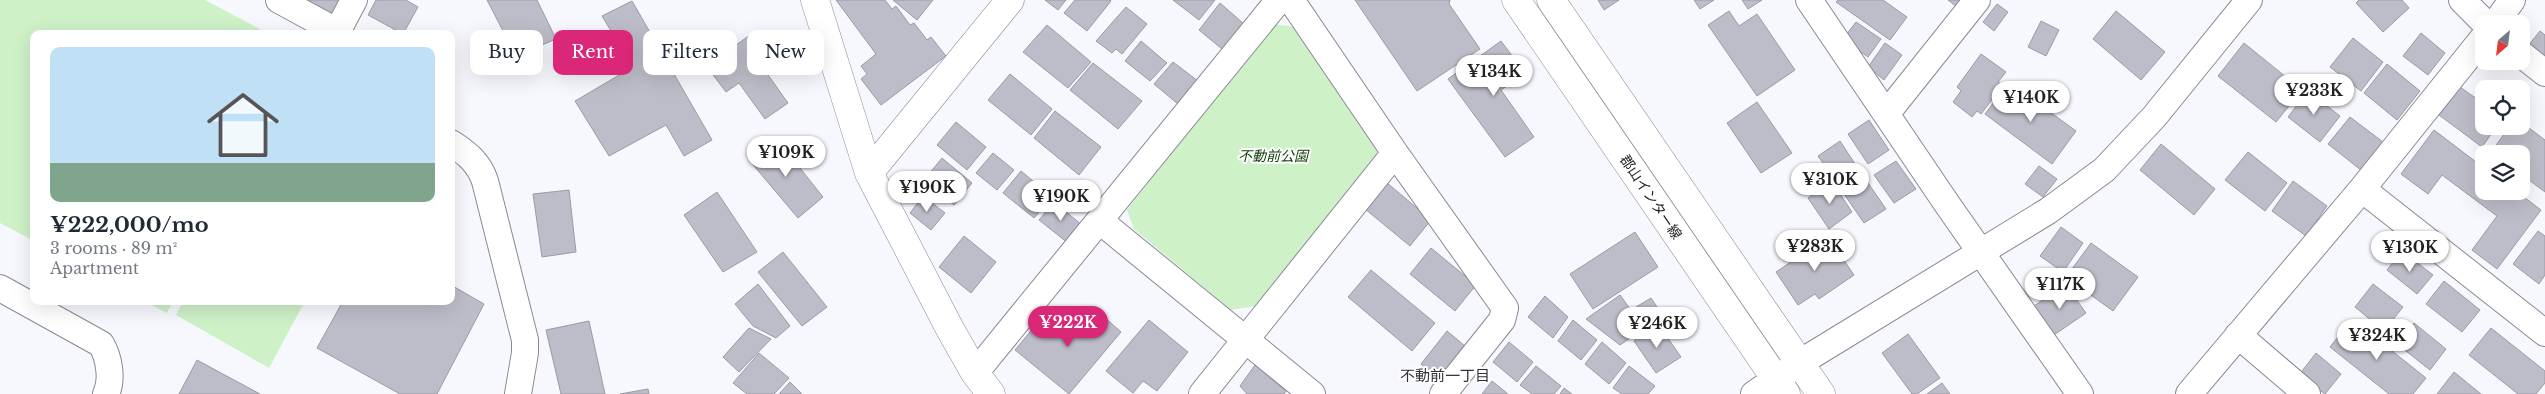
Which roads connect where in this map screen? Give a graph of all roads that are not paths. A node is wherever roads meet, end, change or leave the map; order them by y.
1 (278, 0) edge
2 (354, 0) edge
3 (815, 0) edge
4 (1010, 0) edge
5 (1279, 0) edge
6 (1291, 0) edge
7 (1516, 0) edge
8 (1551, 0) edge
9 (1809, 0) edge
10 (1977, 0) edge
11 (2249, 0) edge
12 (2462, 0) edge
13 (2512, 0) edge
14 (2477, 15) edge
15 (2501, 15) edge
16 (331, 30) edge
17 (338, 30) edge
18 (2475, 49) edge
19 (2530, 61) edge
20 (2545, 73) edge
21 (1887, 113) junction
22 (455, 146) edge
23 (1395, 152) junction
24 (869, 173) junction
25 (2362, 189) junction
26 (1100, 221) junction
27 (1980, 251) junction
28 (0, 288) edge
29 (30, 305) edge
30 (31, 305) edge
31 (2545, 333) edge
32 (2238, 335) junction
33 (1245, 340) junction
34 (1801, 362) junction
35 (1781, 386) edge
36 (983, 388) edge
37 (106, 394) edge
38 (518, 394) edge
39 (1202, 394) edge
40 (1312, 394) edge
41 (1443, 394) edge
42 (1754, 394) edge
43 (1821, 394) edge
44 (2080, 394) edge
45 (2189, 394) edge
46 (2307, 394) edge

1 - 16 street
2 - 17 street
3 - 24 street
4 - 24 street
5 - 26 street
6 - 23 street
7 - 35 street, 郡山インター線
8 - 34 street
9 - 21 street
10 - 21 street
11 - 27 street
12 - 14 street
13 - 15 street
18 - 25 street
19 - 20 street
21 - 27 street
22 - 38 street
23 - 33 street
23 - 41 street
24 - 36 street
25 - 31 street
25 - 32 street
26 - 33 street
26 - 36 street
27 - 34 street
27 - 44 street
28 - 29 street
30 - 37 street
32 - 45 street
32 - 46 street
33 - 39 street
33 - 40 street
34 - 35 street
34 - 43 street
35 - 42 street

